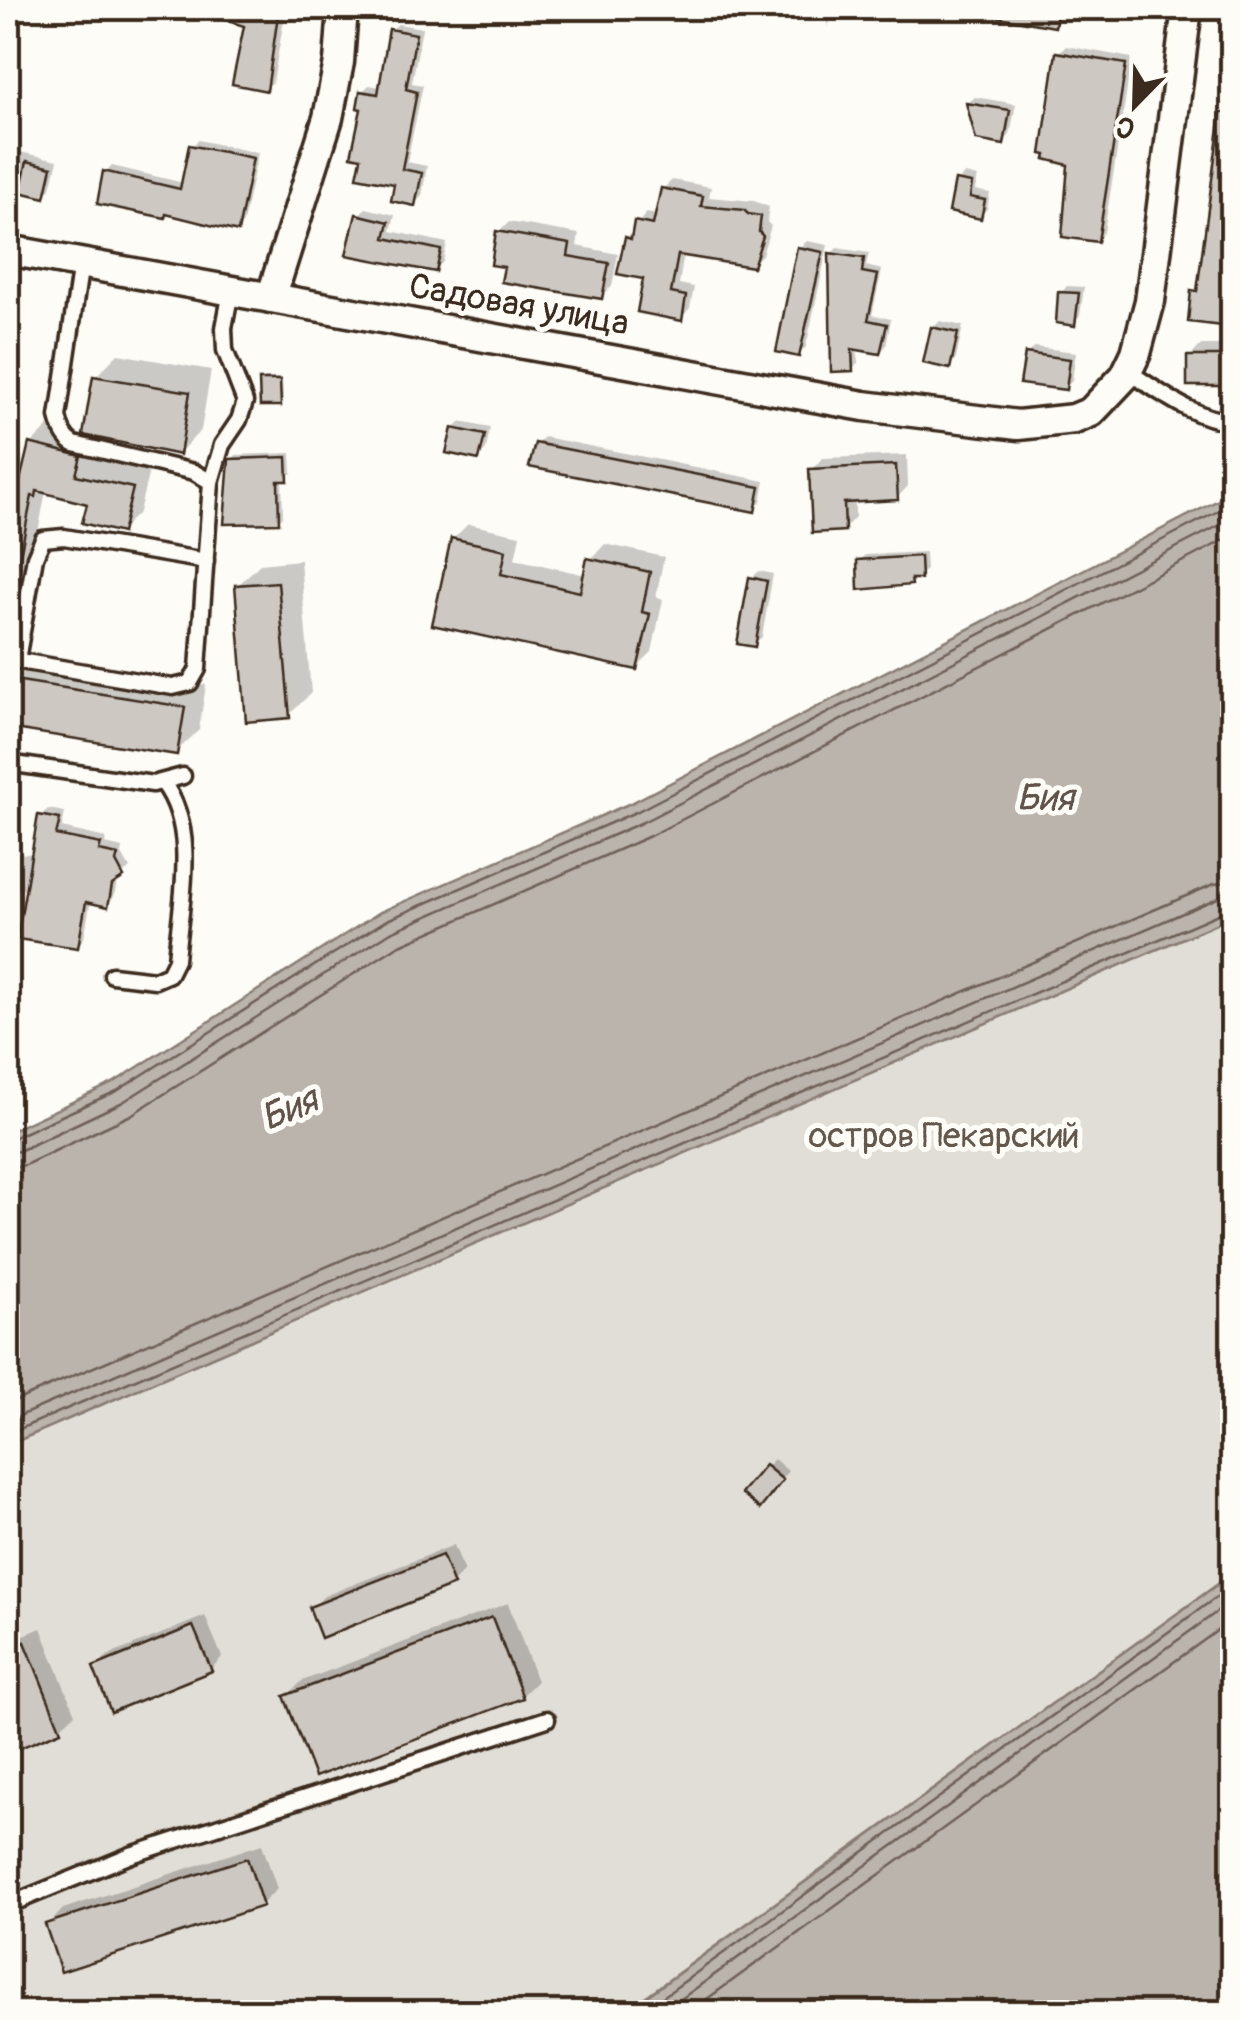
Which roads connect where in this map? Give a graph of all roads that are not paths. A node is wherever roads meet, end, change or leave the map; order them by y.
1 (343, 8) edge
2 (1186, 8) edge
3 (8, 250) edge
4 (81, 263) junction
5 (231, 291) junction
6 (272, 298) junction
7 (1127, 370) junction
8 (1232, 422) edge
9 (211, 482) junction
10 (206, 561) junction
11 (12, 660) edge
12 (8, 763) edge
13 (183, 776) dead end
14 (163, 783) junction
15 (112, 975) dead end
16 (546, 1719) dead end
17 (8, 1906) edge

1 - 6 street
2 - 7 street, Садовая улица
3 - 4 street, Садовая улица
4 - 5 street, Садовая улица
4 - 9 lane
5 - 6 street, Садовая улица
5 - 9 lane
6 - 7 street, Садовая улица
7 - 8 lane
9 - 10 lane
10 - 11 lane
10 - 11 lane
12 - 14 lane
13 - 14 lane
14 - 15 lane
16 - 17 lane

